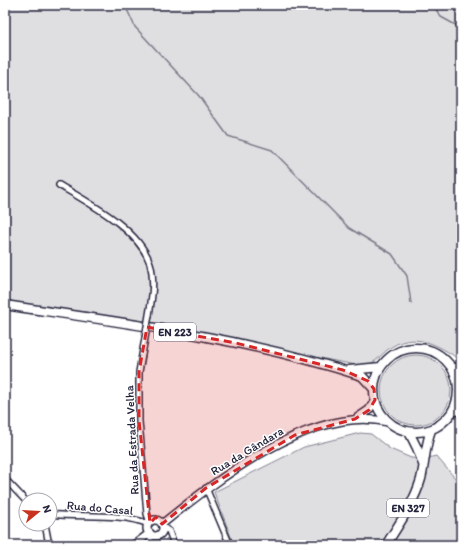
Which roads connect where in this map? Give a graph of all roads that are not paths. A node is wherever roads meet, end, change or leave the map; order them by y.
1 (59, 185) dead end
2 (5, 305) edge
3 (381, 367) junction
4 (452, 367) junction
5 (461, 368) edge
6 (343, 370) junction
7 (460, 384) edge
8 (374, 389) junction
9 (375, 400) junction
10 (457, 410) edge
11 (355, 419) junction
12 (388, 422) junction
13 (431, 430) junction
14 (409, 432) junction
15 (424, 467) junction
16 (5, 479) edge
17 (206, 488) junction
18 (18, 493) edge
19 (58, 514) edge
20 (149, 524) junction
21 (162, 525) junction
22 (46, 532) edge
23 (151, 534) junction
24 (48, 545) edge
25 (134, 545) edge
26 (152, 545) edge
27 (174, 545) edge
28 (230, 545) edge
29 (386, 545) edge

1 - 20 street, Rua da Estrada Velha, bridge
2 - 6 main road, EN 223
3 - 4 main road
3 - 6 main road, EN 223
3 - 8 main road
4 - 5 main road
4 - 7 main road
6 - 8 main road, EN 223
7 - 10 main road
8 - 9 main road
9 - 11 main road, Rua da Gândara
9 - 12 main road
10 - 13 main road
11 - 12 main road, Rua da Gândara
11 - 17 main road, Rua da Gândara
12 - 14 main road
13 - 14 main road
13 - 15 main road, EN 327
14 - 15 main road
15 - 29 main road, EN 327
16 - 18 street
17 - 21 main road, Rua da Gândara
17 - 28 street
19 - 20 street, Rua do Casal
20 - 21 main road
20 - 23 main road
21 - 23 main road, Rua da Gândara
21 - 27 street
22 - 24 street
23 - 25 main road, Rua da Gândara
23 - 26 street

